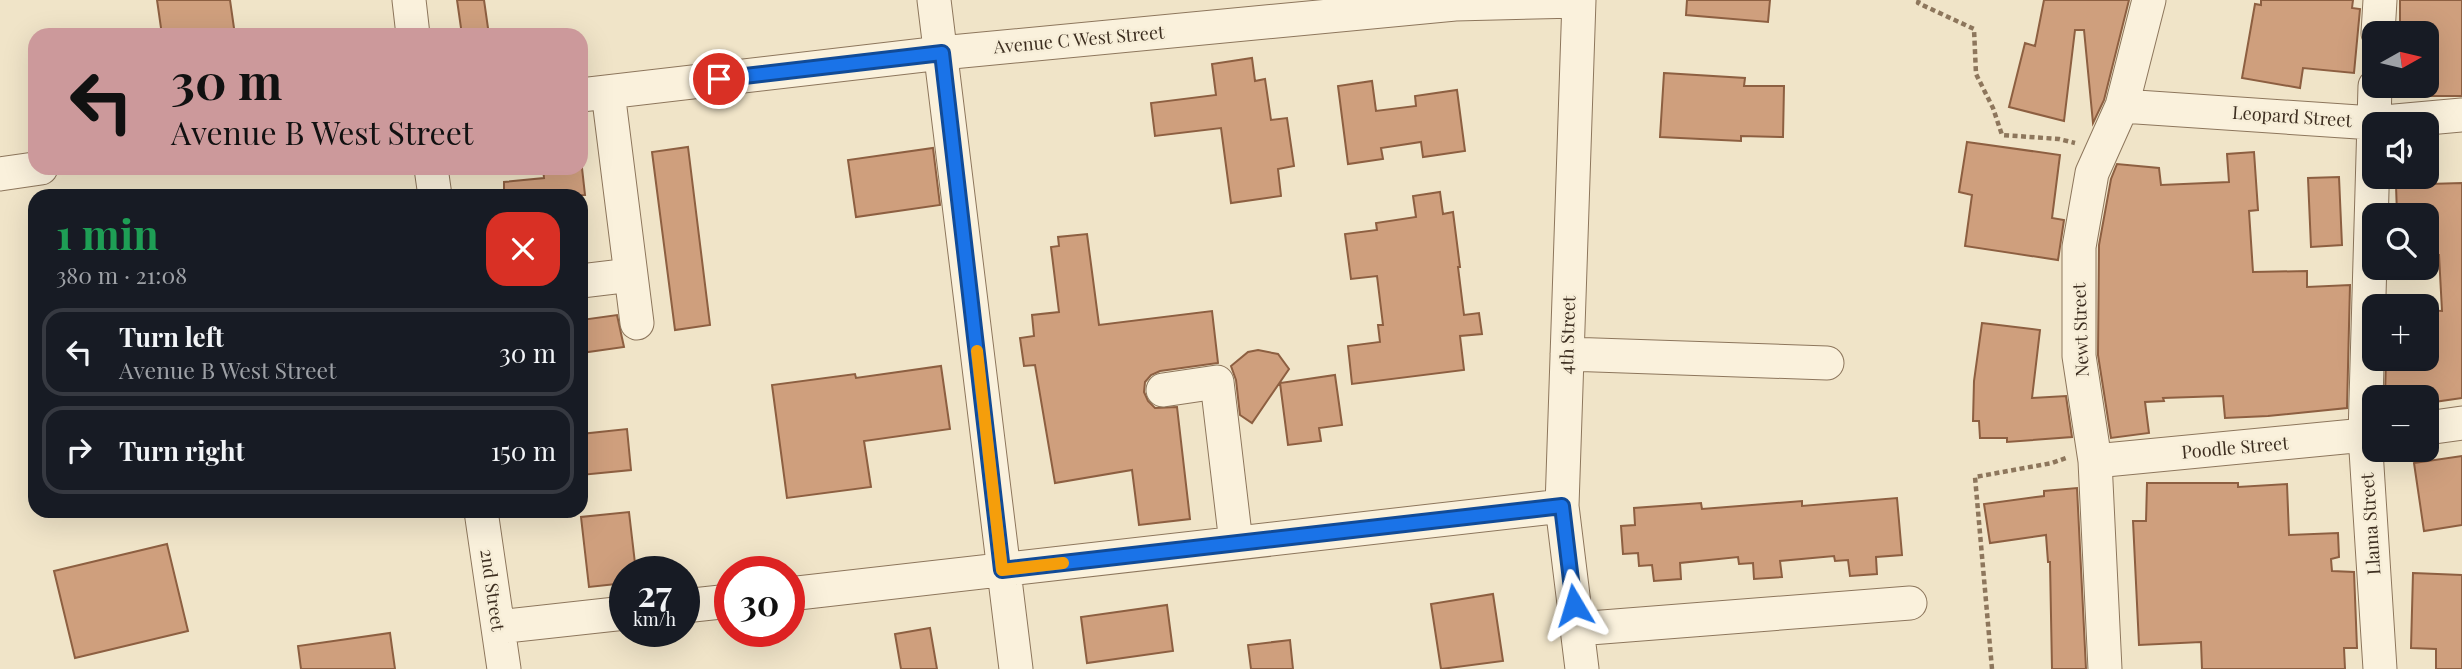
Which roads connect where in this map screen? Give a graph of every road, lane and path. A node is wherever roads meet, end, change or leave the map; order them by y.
1 (409, 0) edge
2 (934, 0) edge
3 (2150, 0) edge
4 (2380, 0) edge
5 (1579, 1) edge
6 (1918, 2) edge
7 (1375, 6) edge
8 (2379, 21) edge
9 (412, 28) edge
10 (942, 53) junction
11 (595, 94) edge
12 (2122, 106) junction
13 (2462, 115) edge
14 (2439, 117) edge
15 (2362, 122) edge
16 (2102, 150) junction
17 (28, 170) edge
18 (0, 174) edge
19 (2372, 189) edge
20 (631, 275) junction
21 (588, 280) edge
22 (637, 323) dead end
23 (1567, 354) junction
24 (1827, 363) dead end
25 (2370, 385) edge
26 (1163, 390) dead end
27 (2462, 423) edge
28 (2439, 426) edge
29 (2362, 436) edge
30 (2094, 454) junction
31 (2371, 462) edge
32 (1562, 506) junction
33 (482, 518) edge
34 (1236, 543) junction
35 (1002, 570) junction
36 (805, 592) edge
37 (1910, 603) dead end
38 (609, 615) edge
39 (498, 627) junction
40 (1577, 629) junction
41 (504, 669) edge
42 (1016, 669) edge
43 (1582, 669) edge
44 (1992, 669) edge
45 (2105, 669) edge
46 (2380, 669) edge

1 - 9 street
2 - 10 street
3 - 12 street, Newt Street
4 - 8 street
5 - 7 street, Avenue C West Street
5 - 23 street, 4th Street
6 - 16 path
7 - 10 street, Avenue C West Street
10 - 11 street, Avenue C West Street
10 - 35 street
11 - 20 street
12 - 15 street, Leopard Street
12 - 16 street, Newt Street
13 - 14 street, Leopard Street
16 - 30 street, Newt Street
17 - 18 street
19 - 25 street, Llama Street
20 - 21 street
20 - 22 street
23 - 24 street
23 - 32 street, 4th Street
26 - 34 street
27 - 28 street
29 - 30 street, Poodle Street
30 - 44 path
30 - 45 street, Newt Street
31 - 46 street, Llama Street
32 - 34 street
32 - 40 street, 4th Street
33 - 39 street, 2nd Street
34 - 35 street
35 - 36 street
35 - 42 street
37 - 40 street
38 - 39 street
39 - 41 street, 2nd Street
40 - 43 street, 4th Street

